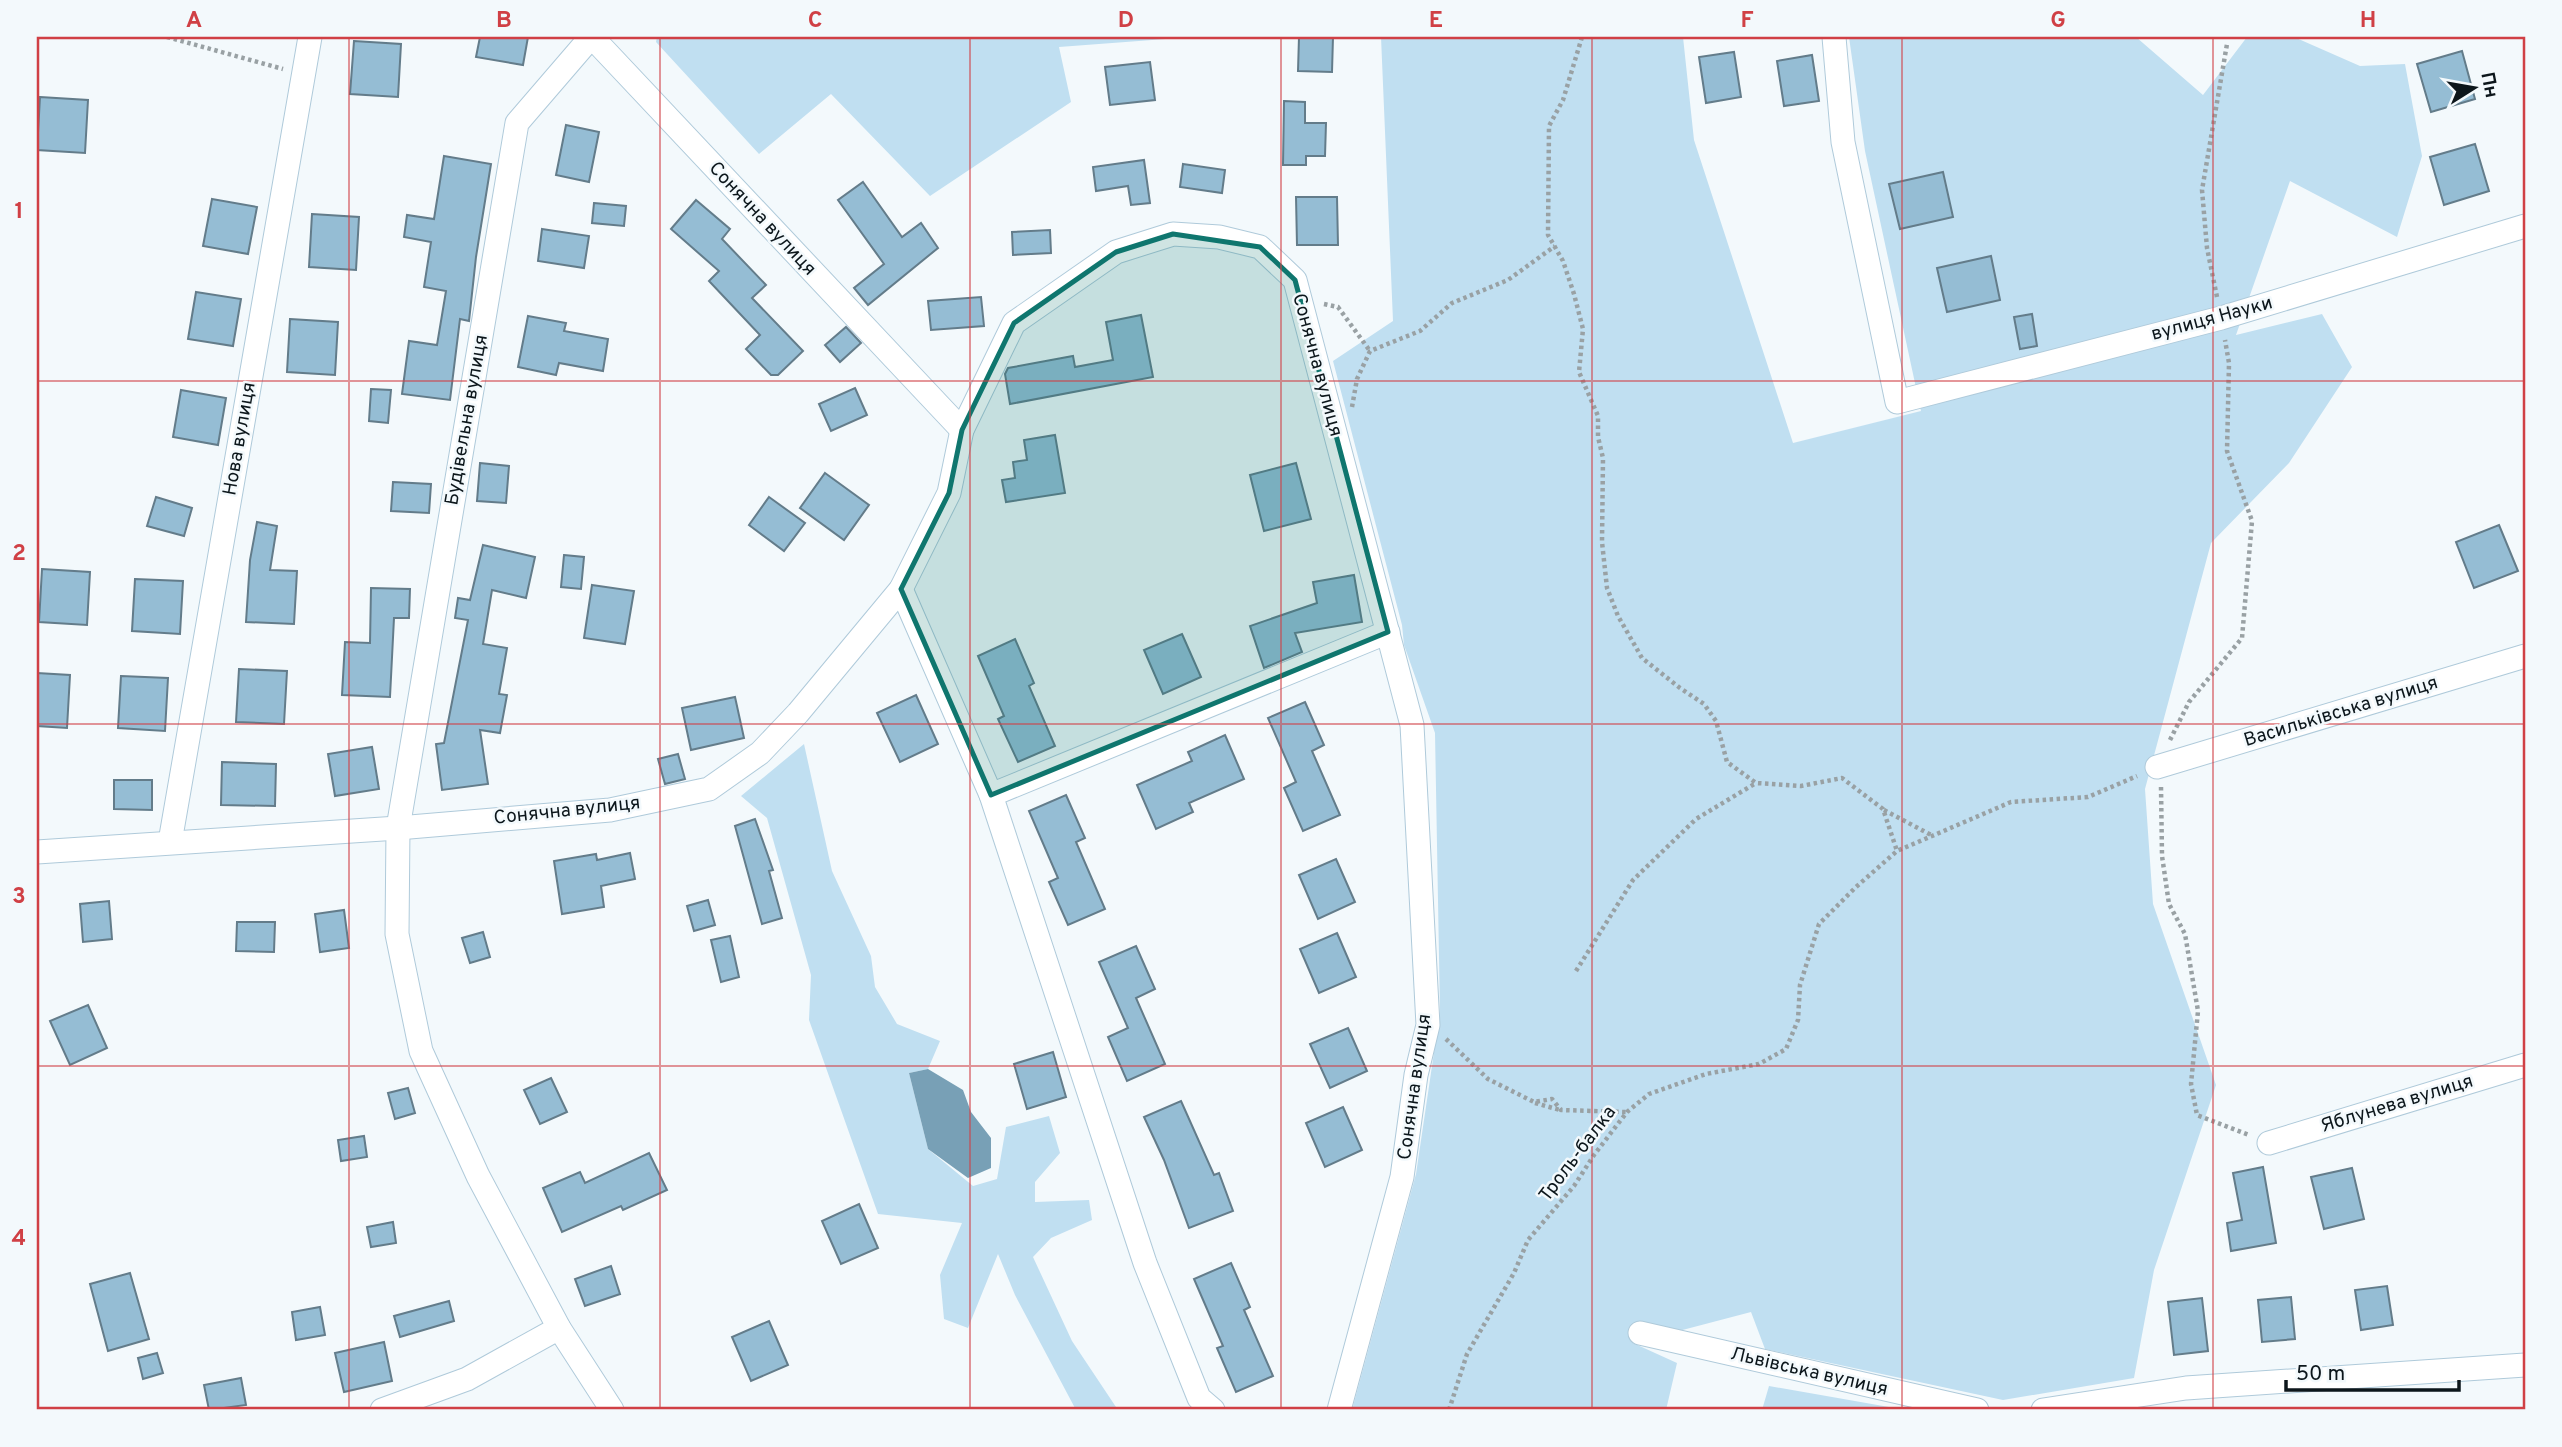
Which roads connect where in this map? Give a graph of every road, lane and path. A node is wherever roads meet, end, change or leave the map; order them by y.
1 (167, 37) edge
2 (310, 37) edge
3 (592, 37) edge
4 (1582, 37) edge
5 (1834, 37) edge
6 (2227, 44) dead end
7 (304, 75) junction
8 (2525, 226) edge
9 (1555, 246) junction
10 (1295, 280) junction
11 (2221, 318) junction
12 (1370, 351) junction
13 (1351, 416) dead end
14 (962, 430) junction
15 (901, 589) junction
16 (1388, 632) junction
17 (2525, 656) edge
18 (2157, 767) junction
19 (1756, 783) junction
20 (991, 795) junction
21 (1883, 809) junction
22 (398, 828) junction
23 (1933, 836) junction
24 (170, 842) junction
25 (1896, 851) junction
26 (37, 852) edge
27 (1576, 971) dead end
28 (1428, 1025) junction
29 (2525, 1065) edge
30 (1627, 1112) junction
31 (2269, 1143) joint
32 (559, 1328) junction
33 (1640, 1333) dead end
34 (2525, 1365) edge
35 (382, 1410) edge
36 (612, 1410) edge
37 (1213, 1410) edge
38 (1339, 1410) edge
39 (1449, 1410) edge
40 (1977, 1410) edge
41 (2043, 1410) edge

1 - 7 path
2 - 7 street, Нова вулиця
3 - 14 street, Сонячна вулиця
3 - 22 street, Будівельна вулиця
4 - 9 path
5 - 11 street, вулиця Науки
6 - 11 path
7 - 24 street, Нова вулиця
8 - 11 street, вулиця Науки
9 - 12 path
9 - 19 path
10 - 12 path
10 - 14 street, Сонячна вулиця
10 - 16 street, Сонячна вулиця
11 - 18 path
12 - 13 path
14 - 15 street, Сонячна вулиця
15 - 20 street
15 - 22 street, Сонячна вулиця
16 - 20 street
16 - 28 street, Сонячна вулиця
17 - 18 street, Васильківська вулиця
18 - 23 path, Троль-балка
18 - 31 path
19 - 21 path
19 - 27 path
20 - 37 street
21 - 23 path
21 - 25 path
22 - 24 street, Сонячна вулиця
22 - 32 street
23 - 25 path, Троль-балка
24 - 26 street, Сонячна вулиця
25 - 30 path, Троль-балка
28 - 30 path
28 - 38 street, Сонячна вулиця
29 - 31 street, Яблунева вулиця
30 - 39 path, Троль-балка
32 - 35 street
32 - 36 street
33 - 40 street, Львівська вулиця
34 - 41 street

